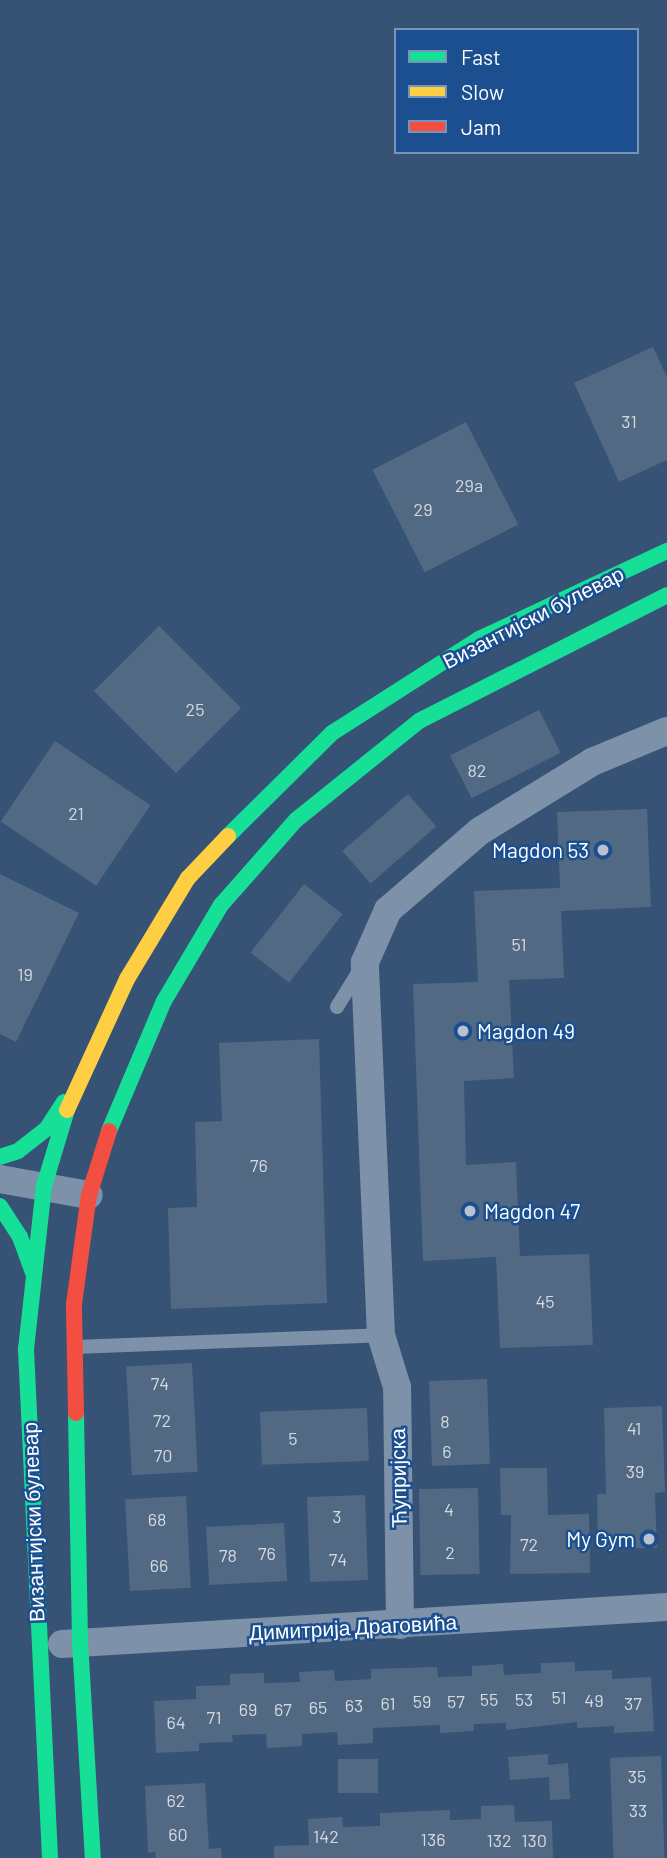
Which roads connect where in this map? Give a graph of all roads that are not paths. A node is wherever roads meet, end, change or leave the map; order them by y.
1 (667, 551) edge
2 (667, 595) edge
3 (667, 731) edge
4 (365, 962) junction
5 (337, 1007) dead end
6 (75, 1086) junction
7 (0, 1157) edge
8 (0, 1179) edge
9 (44, 1186) junction
10 (89, 1195) junction
11 (0, 1206) edge
12 (33, 1272) junction
13 (381, 1335) junction
14 (72, 1348) junction
15 (667, 1607) edge
16 (400, 1625) junction
17 (80, 1642) junction
18 (38, 1646) junction
19 (50, 1858) edge
20 (93, 1858) edge

1 - 6 street, Византијски булевар
2 - 10 street, Византијски булевар
3 - 4 street
4 - 5 lane
4 - 13 street, Ћупријска
6 - 7 street
6 - 9 street, Византијски булевар
8 - 9 street
9 - 10 street
9 - 12 street, Византијски булевар
10 - 14 street, Византијски булевар
11 - 12 street
12 - 18 street, Византијски булевар
13 - 14 lane
13 - 16 street, Ћупријска
14 - 17 street, Византијски булевар
15 - 16 street, Димитрија Драговића
16 - 17 street, Димитрија Драговића
17 - 18 street, Димитрија Драговића
17 - 20 street, Византијски булевар
18 - 19 street, Византијски булевар

